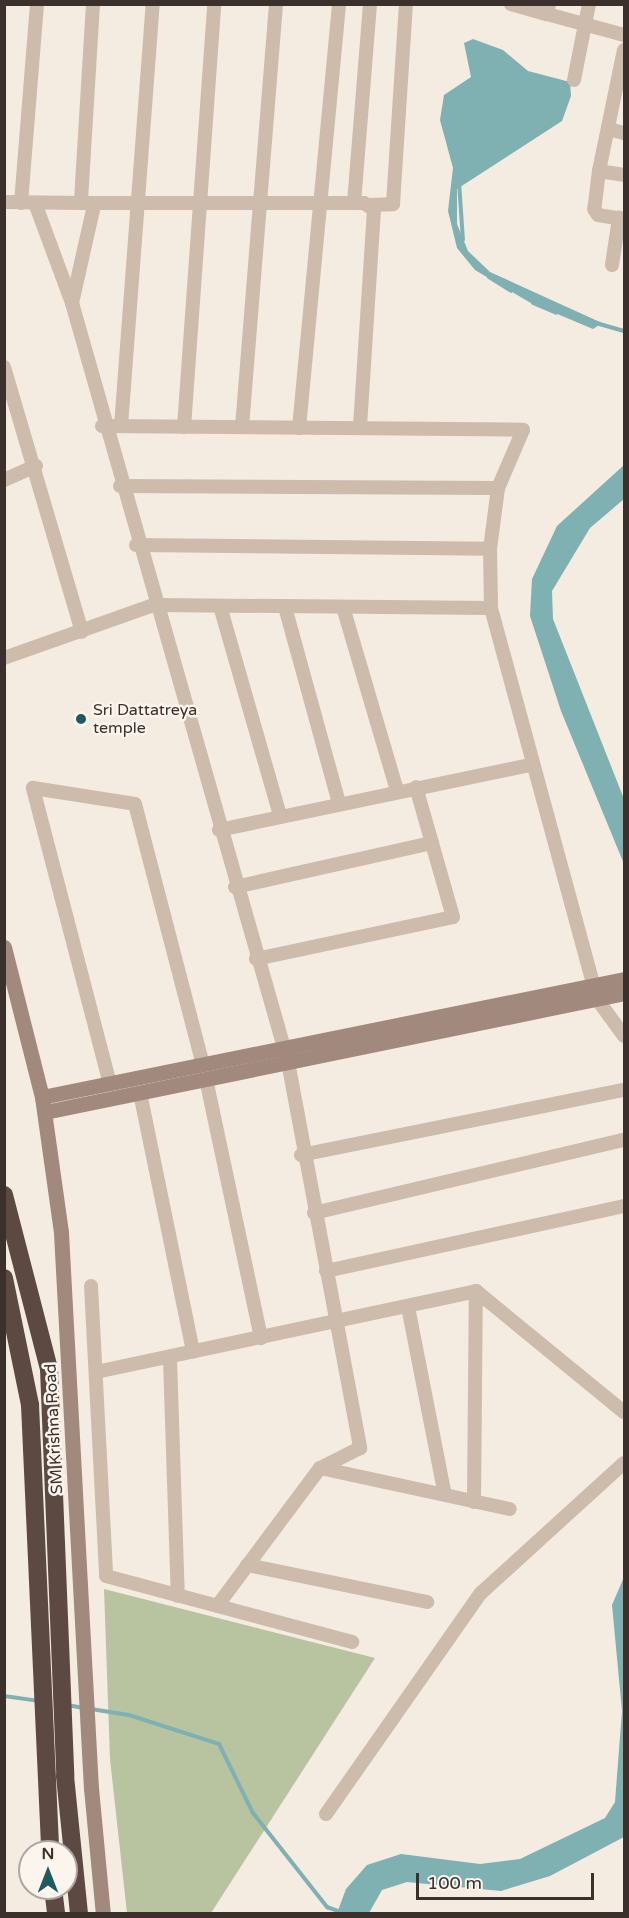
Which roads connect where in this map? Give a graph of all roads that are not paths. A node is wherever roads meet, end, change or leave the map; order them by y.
1 (37, 4) edge
2 (93, 4) edge
3 (153, 4) edge
4 (214, 4) edge
5 (276, 4) edge
6 (339, 4) edge
7 (370, 4) edge
8 (406, 4) edge
9 (511, 4) edge
10 (589, 4) edge
11 (548, 9) edge
12 (585, 25) junction
13 (624, 35) edge
14 (624, 50) edge
15 (574, 80) dead end
16 (609, 129) junction
17 (624, 133) edge
18 (599, 171) junction
19 (624, 175) edge
20 (4, 202) edge
21 (28, 203) junction
22 (354, 203) junction
23 (88, 204) junction
24 (138, 204) junction
25 (200, 204) junction
26 (263, 204) junction
27 (319, 204) junction
28 (369, 205) junction
29 (622, 219) edge
30 (612, 265) dead end
31 (72, 303) junction
32 (4, 367) edge
33 (102, 426) junction
34 (121, 426) junction
35 (184, 427) junction
36 (242, 427) junction
37 (299, 428) junction
38 (360, 428) junction
39 (36, 466) junction
40 (4, 480) edge
41 (120, 486) junction
42 (498, 488) junction
43 (136, 545) junction
44 (490, 549) junction
45 (154, 605) junction
46 (220, 606) junction
47 (285, 607) junction
48 (343, 607) junction
49 (491, 608) junction
50 (82, 632) junction
51 (4, 658) edge
52 (530, 765) junction
53 (416, 787) junction
54 (397, 791) junction
55 (339, 803) junction
56 (280, 815) junction
57 (219, 830) junction
58 (432, 843) junction
59 (235, 887) junction
60 (4, 947) edge
61 (256, 959) junction
62 (624, 979) edge
63 (596, 992) junction
64 (624, 993) edge
65 (624, 1036) edge
66 (286, 1055) junction
67 (205, 1072) junction
68 (110, 1084) junction
69 (624, 1090) edge
70 (140, 1093) junction
71 (44, 1105) junction
72 (624, 1140) edge
73 (302, 1155) junction
74 (4, 1195) edge
75 (624, 1206) edge
76 (314, 1213) junction
77 (326, 1271) junction
78 (4, 1278) edge
79 (91, 1286) dead end
80 (476, 1291) junction
81 (408, 1307) junction
82 (333, 1321) junction
83 (261, 1338) junction
84 (193, 1353) junction
85 (170, 1360) junction
86 (96, 1372) junction
87 (624, 1412) edge
88 (624, 1463) edge
89 (320, 1468) junction
90 (444, 1491) junction
91 (474, 1502) junction
92 (510, 1509) dead end
93 (247, 1565) junction
94 (178, 1596) junction
95 (427, 1602) dead end
96 (217, 1606) junction
97 (352, 1642) dead end
98 (326, 1814) dead end
99 (49, 1840) edge
100 (79, 1914) edge
101 (103, 1914) edge

1 - 21 street
2 - 23 street
3 - 24 street
4 - 25 street
5 - 26 street
6 - 27 street
7 - 22 street
8 - 28 street
9 - 11 street
10 - 12 street
11 - 12 street
12 - 13 street
12 - 15 street
14 - 16 street
16 - 17 street
16 - 18 street
18 - 19 street
18 - 29 street
20 - 21 street
21 - 23 street
21 - 31 street
22 - 27 street
22 - 28 street
23 - 24 street
23 - 31 street
24 - 25 street
24 - 34 street
25 - 26 street
25 - 35 street
26 - 27 street
26 - 36 street
27 - 37 street
28 - 38 street
29 - 30 street
31 - 33 street
32 - 39 street
33 - 34 street
33 - 41 street
34 - 35 street
35 - 36 street
36 - 37 street
37 - 38 street
38 - 42 street
39 - 40 street
39 - 50 street
41 - 42 street
41 - 43 street
42 - 44 street
43 - 44 street
43 - 45 street
44 - 49 street
45 - 46 street
45 - 50 street
45 - 57 street
46 - 47 street
46 - 56 street
47 - 48 street
47 - 55 street
48 - 49 street
48 - 54 street
49 - 52 street
50 - 51 street
52 - 53 street
52 - 63 street
53 - 54 street
53 - 58 street
54 - 55 street
55 - 56 street
56 - 57 street
57 - 59 street
58 - 59 street
58 - 61 street
59 - 61 street
60 - 71 street, SM Krishna Road
61 - 66 street
62 - 63 street
63 - 64 street
63 - 65 street
63 - 66 street
66 - 67 street
66 - 73 street
67 - 68 street
67 - 68 street
67 - 70 street
67 - 83 street
68 - 71 street
69 - 73 street
70 - 71 street
70 - 84 street
71 - 101 street, SM Krishna Road
72 - 76 street
73 - 76 street
74 - 100 highway, SM Krishna Road
75 - 77 street
76 - 77 street
77 - 82 street
78 - 99 highway, SM Krishna Road
79 - 86 street
80 - 81 street
80 - 87 street
80 - 91 street
81 - 82 street
81 - 90 street
82 - 83 street
82 - 89 street
83 - 84 street
84 - 85 street
85 - 86 street
85 - 94 street
86 - 94 street
88 - 98 street
89 - 90 street
89 - 93 street
90 - 91 street
91 - 92 street
93 - 95 street
93 - 96 street
94 - 96 street
96 - 97 street

